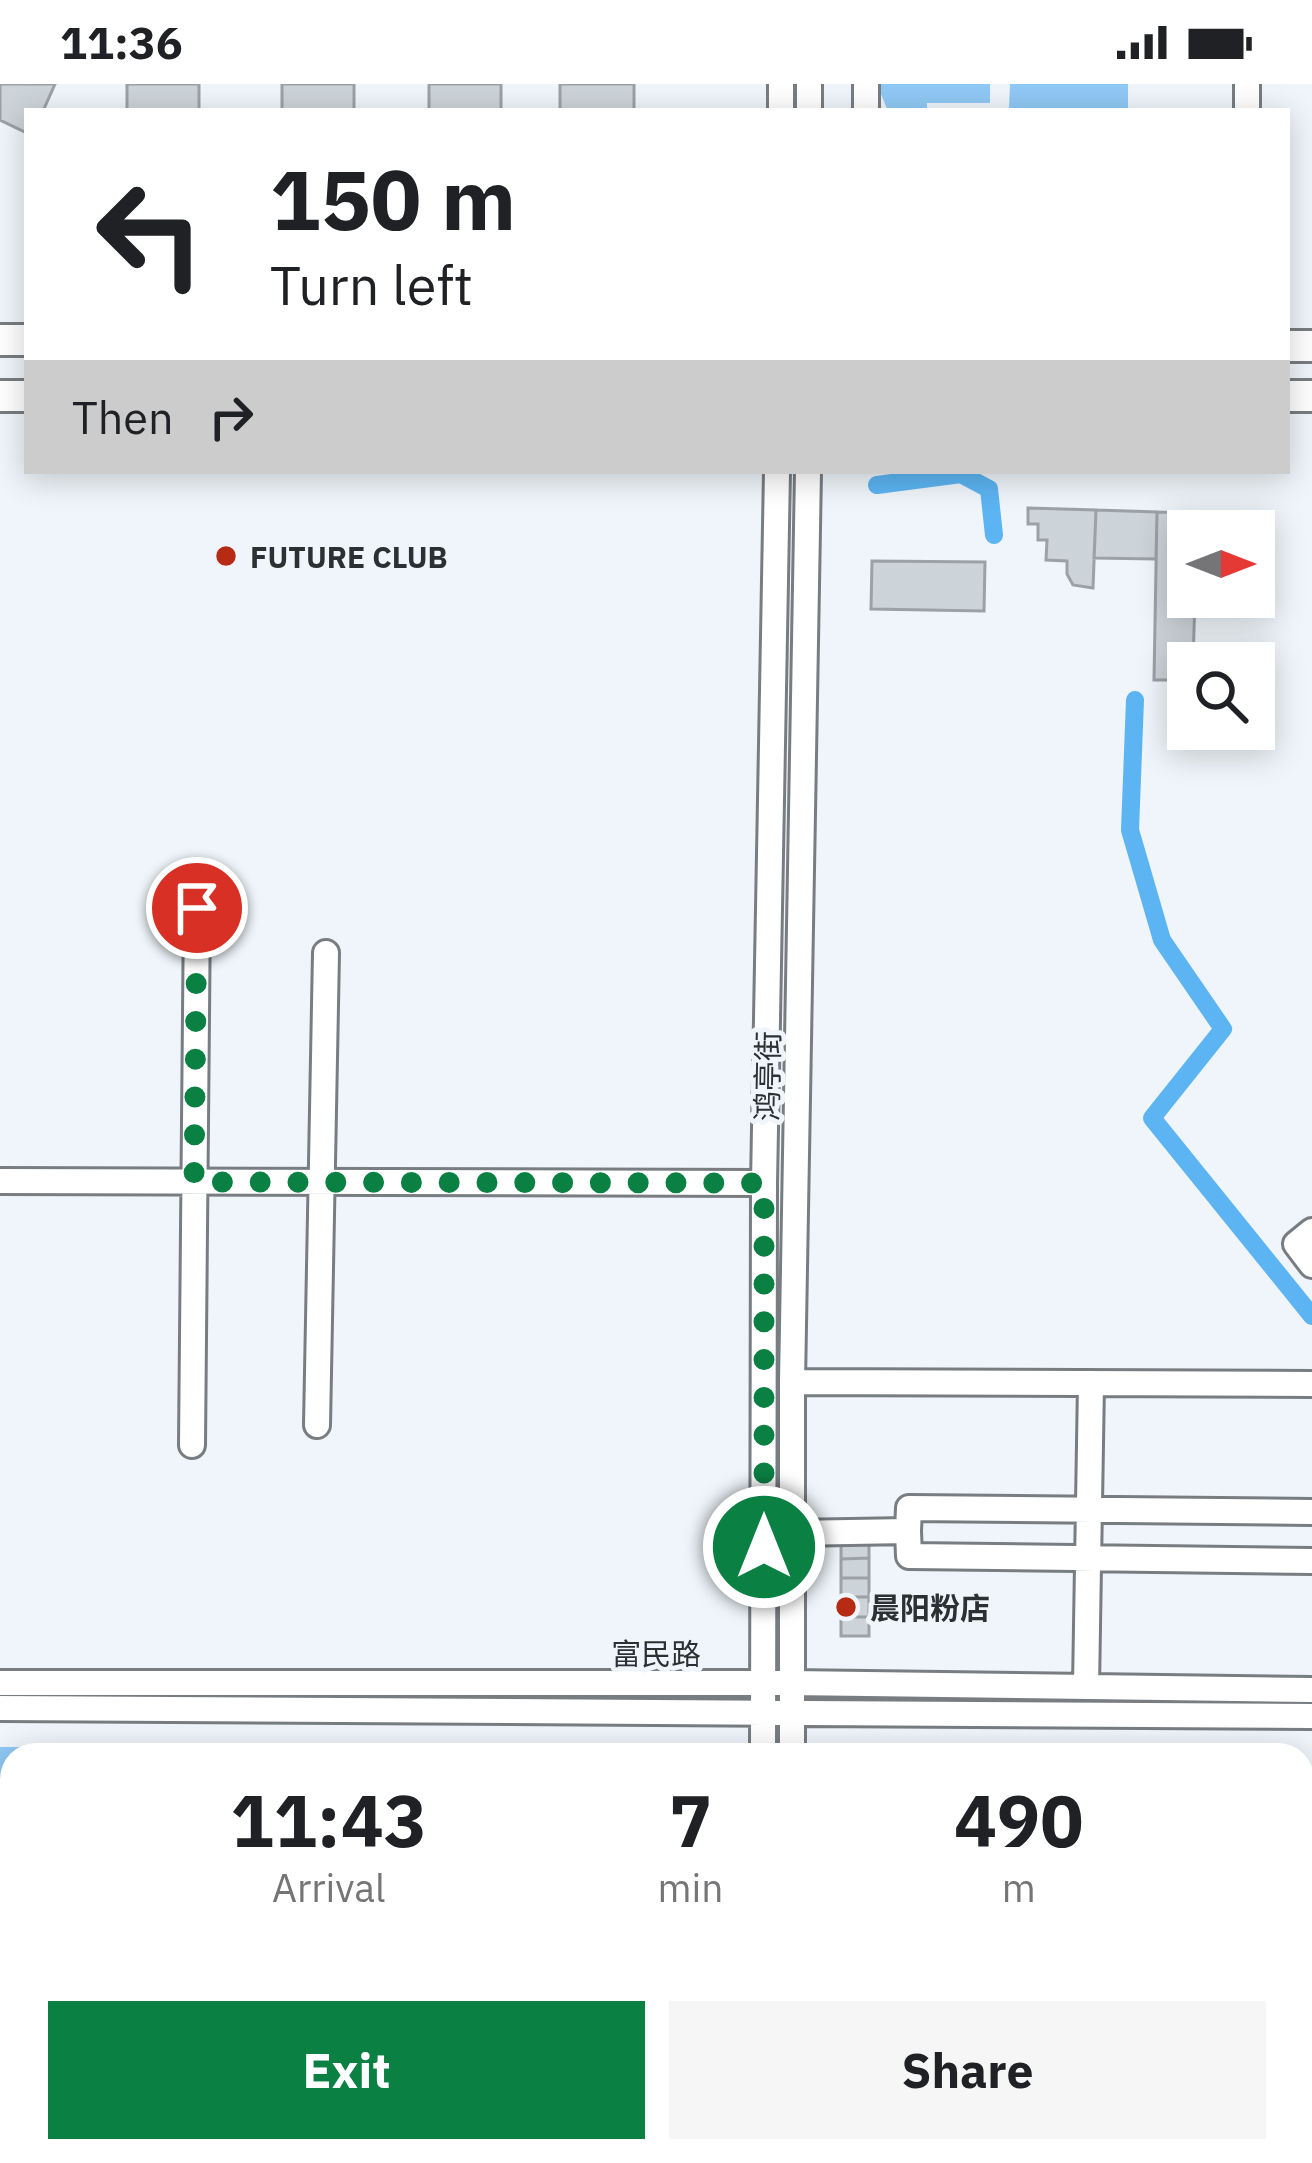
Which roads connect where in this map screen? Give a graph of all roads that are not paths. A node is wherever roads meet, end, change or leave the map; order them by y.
1 (777, 474) edge
2 (808, 474) edge
3 (197, 908) dead end
4 (326, 953) dead end
5 (0, 1181) edge
6 (194, 1182) junction
7 (322, 1182) junction
8 (764, 1183) junction
9 (792, 1382) junction
10 (1091, 1383) junction
11 (1312, 1384) edge
12 (317, 1425) dead end
13 (192, 1445) dead end
14 (1089, 1508) junction
15 (1312, 1512) edge
16 (908, 1531) junction
17 (792, 1533) junction
18 (1088, 1558) junction
19 (1312, 1561) edge
20 (0, 1684) edge
21 (764, 1684) junction
22 (791, 1684) junction
23 (1086, 1688) junction
24 (1312, 1690) edge
25 (0, 1708) edge
26 (763, 1715) junction
27 (792, 1715) junction
28 (1312, 1716) edge
29 (763, 1743) edge
30 (792, 1743) edge

1 - 8 street, 鸿亭街
2 - 9 street, 鸿亭街
3 - 6 street
4 - 7 street
5 - 6 street
6 - 7 street
6 - 13 street
7 - 8 street
7 - 12 street
8 - 21 street, 鸿亭街
9 - 10 street
9 - 17 street, 鸿亭街
10 - 11 street
10 - 14 street
14 - 15 street
14 - 16 street
14 - 18 street
16 - 17 street
16 - 18 street
17 - 22 street, 鸿亭街
18 - 19 street
18 - 23 street
20 - 21 street, 富民路
21 - 22 street, 富民路
21 - 26 street, 鸿亭街
22 - 23 street, 富民路
22 - 27 street, 鸿亭街
23 - 24 street, 富民路
25 - 26 street, 富民路
26 - 27 street, 富民路
26 - 29 street, 鸿亭街
27 - 28 street, 富民路
27 - 30 street, 鸿亭街

